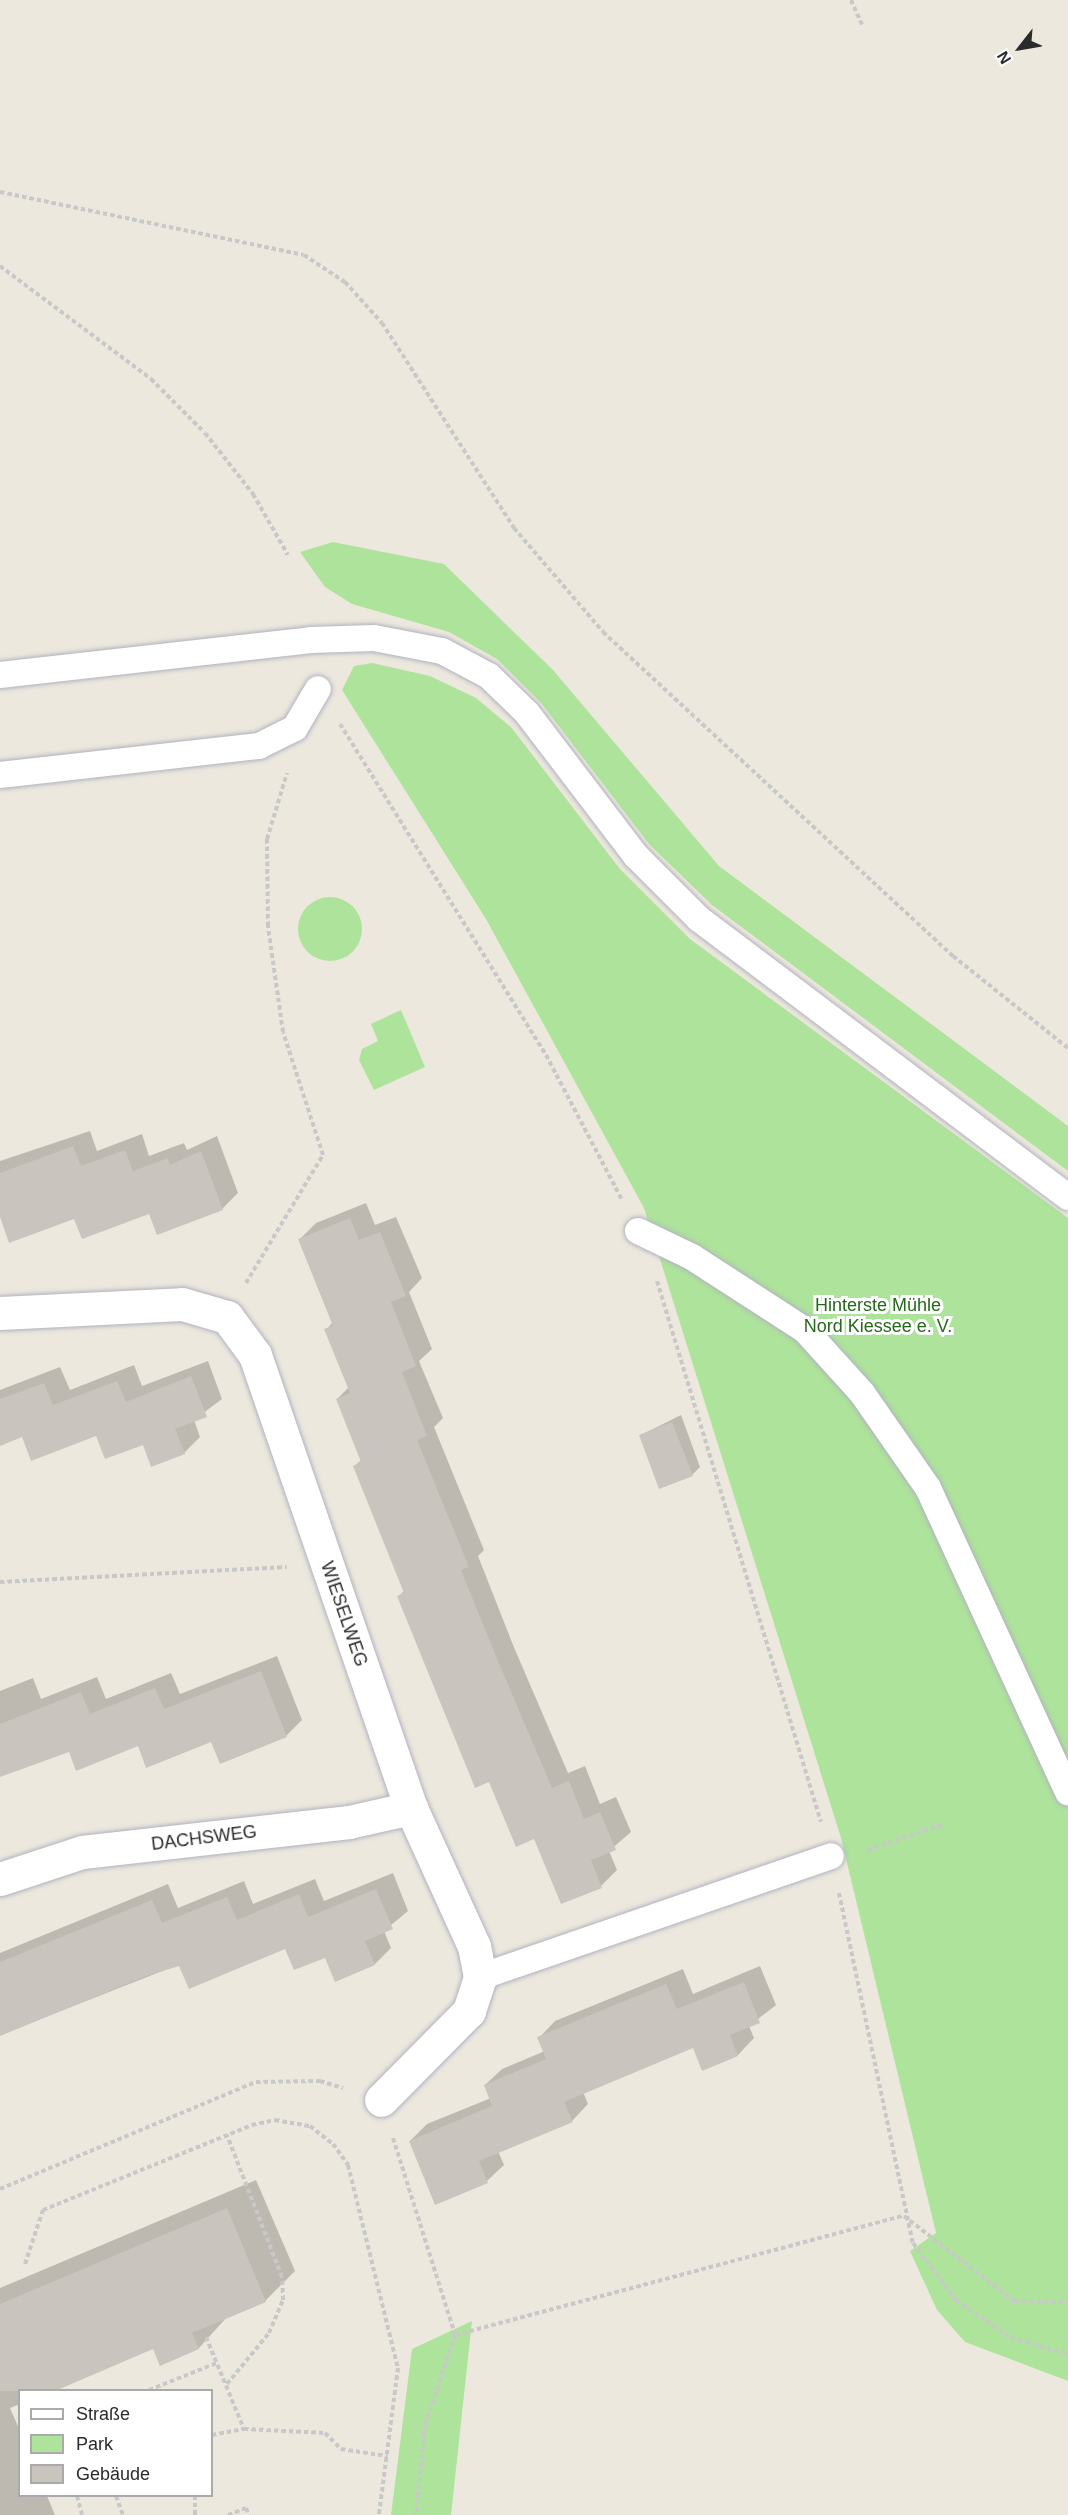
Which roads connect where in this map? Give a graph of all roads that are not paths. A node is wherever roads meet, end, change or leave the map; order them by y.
1 (0, 675) edge
2 (318, 689) road end
3 (0, 775) edge
4 (1068, 1197) edge
5 (638, 1232) road end
6 (0, 1312) edge
7 (1068, 1792) edge
8 (411, 1808) junction
9 (831, 1856) road end
10 (0, 1879) edge
11 (480, 1977) junction
12 (381, 2100) road end

1 - 4 lane
2 - 3 lane
5 - 7 lane
6 - 8 street, WIESELWEG
8 - 10 street, DACHSWEG
8 - 11 street, WIESELWEG
9 - 11 lane
11 - 12 street, WIESELWEG

